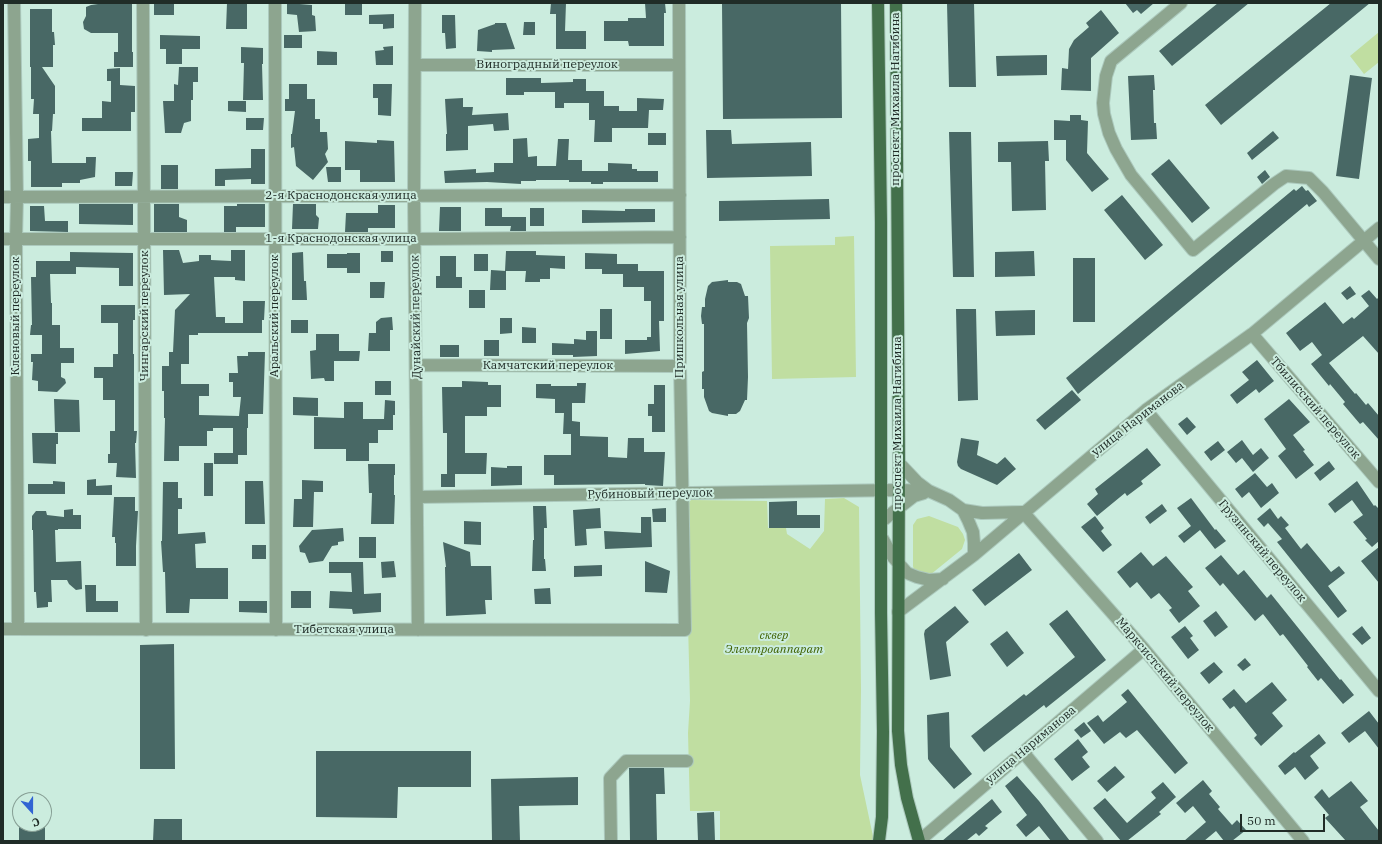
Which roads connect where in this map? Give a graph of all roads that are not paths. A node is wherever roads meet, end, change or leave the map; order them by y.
1 (14, 3) edge
2 (143, 3) edge
3 (275, 3) edge
4 (415, 3) edge
5 (679, 3) edge
6 (878, 3) edge
7 (896, 3) edge
8 (1181, 3) edge
9 (414, 65) junction
10 (679, 65) junction
11 (680, 195) junction
12 (274, 196) junction
13 (414, 196) junction
14 (3, 197) edge
15 (17, 197) junction
16 (144, 197) junction
17 (1379, 228) edge
18 (680, 237) junction
19 (3, 239) edge
20 (16, 239) junction
21 (144, 239) junction
22 (275, 239) junction
23 (415, 239) junction
24 (1364, 242) junction
25 (1379, 259) edge
26 (1252, 334) junction
27 (416, 365) junction
28 (680, 366) junction
29 (1146, 410) junction
30 (899, 464) junction
31 (1379, 482) edge
32 (899, 490) junction
33 (882, 491) junction
34 (929, 491) junction
35 (682, 494) junction
36 (417, 497) junction
37 (899, 507) junction
38 (963, 510) junction
39 (1023, 512) junction
40 (882, 521) junction
41 (882, 538) junction
42 (974, 555) junction
43 (898, 563) junction
44 (943, 579) junction
45 (898, 612) junction
46 (3, 629) edge
47 (18, 629) junction
48 (146, 630) junction
49 (276, 630) junction
50 (418, 630) junction
51 (685, 630) joint
52 (1144, 649) junction
53 (1379, 691) edge
54 (1023, 752) junction
55 (687, 761) dead end
56 (611, 841) edge
57 (879, 841) edge
58 (919, 841) edge
59 (1097, 841) edge
60 (1303, 841) edge

1 - 15 street, Кленовый переулок
2 - 16 street, Чингарский переулок
3 - 12 street, Аральский переулок
4 - 9 street, Дунайский переулок
5 - 10 street, Пришкольная улица
6 - 33 main road, проспект Михаила Нагибина
7 - 30 main road, проспект Михаила Нагибина
8 - 24 street
9 - 10 street, Виноградный переулок
9 - 13 street, Дунайский переулок
10 - 11 street, Пришкольная улица
11 - 13 street, 2-я Краснодонская улица
11 - 18 street, Пришкольная улица
12 - 13 street, 2-я Краснодонская улица
12 - 16 street, 2-я Краснодонская улица
12 - 22 street, Аральский переулок
13 - 23 street, Дунайский переулок
14 - 15 street, 2-я Краснодонская улица
15 - 16 street, 2-я Краснодонская улица
15 - 20 street, Кленовый переулок
16 - 21 street, Чингарский переулок
17 - 24 street, улица Нариманова
18 - 23 street, 1-я Краснодонская улица
18 - 28 street, Пришкольная улица
19 - 20 street, 1-я Краснодонская улица
20 - 21 street, 1-я Краснодонская улица
20 - 47 street, Кленовый переулок
21 - 22 street, 1-я Краснодонская улица
21 - 48 street, Чингарский переулок
22 - 23 street, 1-я Краснодонская улица
22 - 49 street, Аральский переулок
23 - 27 street, Дунайский переулок
24 - 25 street
24 - 26 street, улица Нариманова
26 - 29 street, улица Нариманова
26 - 31 street, Тбилисский переулок
27 - 28 street, Камчатский переулок
27 - 36 street, Дунайский переулок
28 - 35 street, Пришкольная улица
29 - 39 street, улица Нариманова
29 - 53 street, Грузинский переулок
30 - 32 main road, проспект Михаила Нагибина
30 - 34 street
32 - 33 street, Рубиновый переулок
32 - 34 street, Рубиновый переулок
32 - 37 main road, проспект Михаила Нагибина
33 - 35 street, Рубиновый переулок
33 - 40 main road, проспект Михаила Нагибина
34 - 37 street
34 - 38 street
35 - 36 street, Рубиновый переулок
35 - 51 street, Пришкольная улица
36 - 50 street, Дунайский переулок
37 - 40 street
37 - 43 main road, проспект Михаила Нагибина
38 - 39 street
38 - 42 street
39 - 42 street, улица Нариманова
39 - 52 street, Марксистский переулок
40 - 41 main road, проспект Михаила Нагибина
41 - 43 street
41 - 57 main road, проспект Михаила Нагибина
42 - 44 street, улица Нариманова
43 - 44 street
43 - 45 main road, проспект Михаила Нагибина
44 - 45 street, улица Нариманова
45 - 58 main road, проспект Михаила Нагибина
46 - 47 street, Тибетская улица
47 - 48 street, Тибетская улица
48 - 49 street, Тибетская улица
49 - 50 street, Тибетская улица
50 - 51 street, Тибетская улица
52 - 54 street, улица Нариманова
52 - 60 street, Марксистский переулок
54 - 58 street, улица Нариманова
54 - 59 street
55 - 56 street

